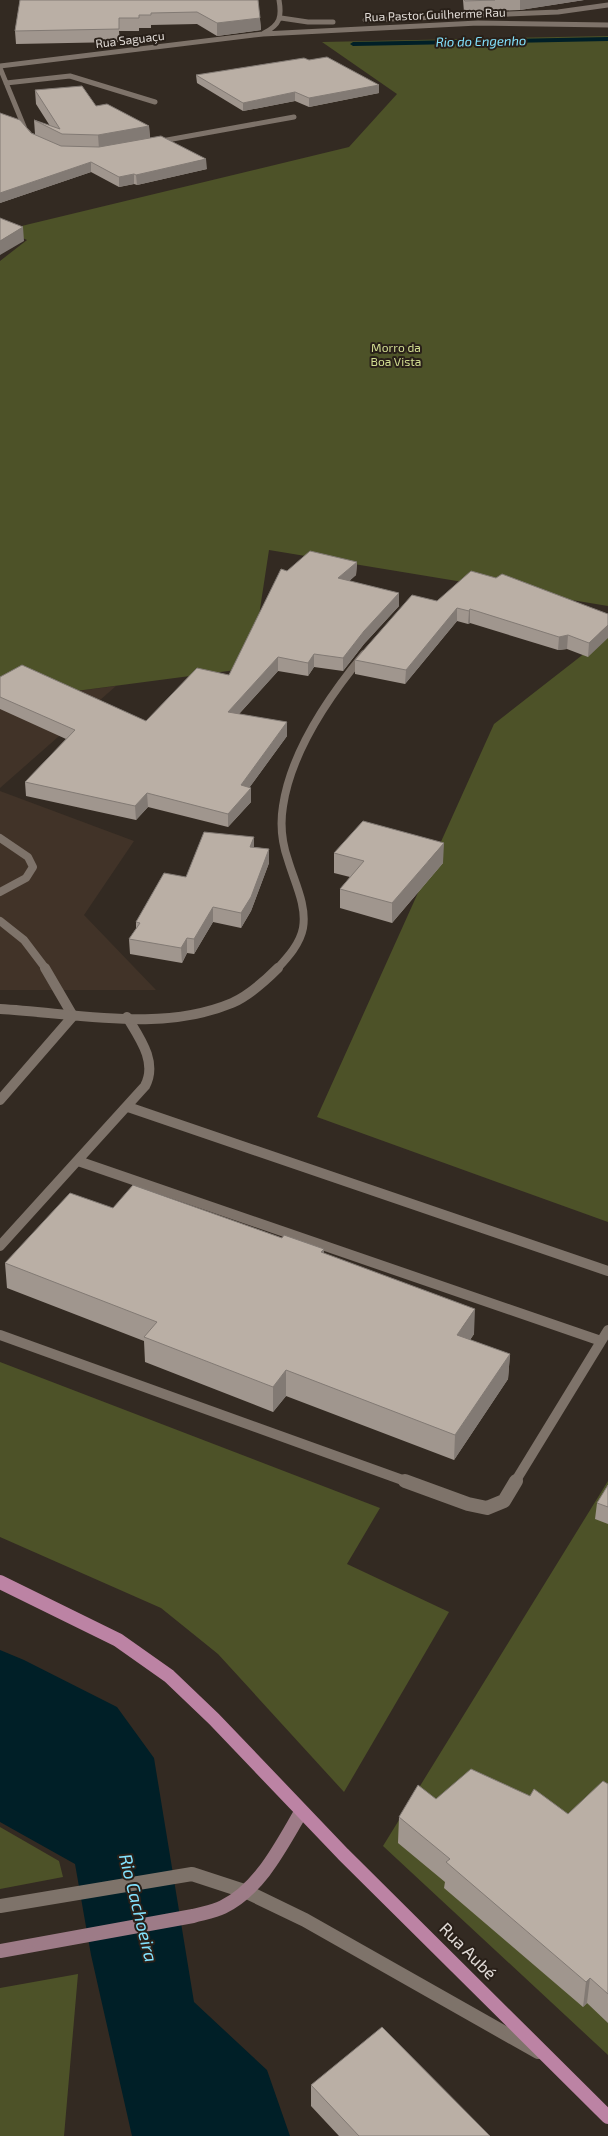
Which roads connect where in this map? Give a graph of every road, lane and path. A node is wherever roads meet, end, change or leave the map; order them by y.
1 (279, 0) edge
2 (608, 5) edge
3 (447, 16) junction
4 (281, 18) junction
5 (359, 20) dead end
6 (471, 23) junction
7 (433, 24) junction
8 (608, 25) edge
9 (344, 28) junction
10 (263, 34) junction
11 (0, 67) edge
12 (6, 83) junction
13 (155, 102) dead end
14 (294, 117) dead end
15 (34, 139) edge
16 (146, 144) edge
17 (368, 649) edge
18 (0, 838) edge
19 (0, 892) edge
20 (0, 921) edge
21 (0, 1009) edge
22 (73, 1016) junction
23 (127, 1017) junction
24 (0, 1100) edge
25 (128, 1107) junction
26 (78, 1161) junction
27 (5, 1233) edge
28 (0, 1246) edge
29 (608, 1271) edge
30 (608, 1330) edge
31 (0, 1335) edge
32 (601, 1341) junction
33 (0, 1582) edge
34 (301, 1812) junction
35 (247, 1892) junction
36 (0, 1906) edge
37 (0, 1952) edge
38 (548, 2058) junction
39 (608, 2117) edge

1 - 4 street
2 - 3 street
3 - 5 street
3 - 6 street
3 - 7 street
4 - 9 street
4 - 10 street
6 - 7 street, Rua Pastor Guilherme Rau
6 - 8 street, Rua Pastor Guilherme Rau
7 - 9 street, Rua Pastor Guilherme Rau
9 - 10 street, Rua Pastor Guilherme Rau
10 - 11 street, Rua Saguaçu
11 - 12 street
12 - 13 street
12 - 15 street
14 - 16 street
17 - 23 street
18 - 19 street
20 - 22 street
21 - 22 street
22 - 23 street
22 - 24 street
23 - 25 street
25 - 26 street
25 - 29 street
26 - 27 street
26 - 32 street
27 - 28 street
30 - 32 street
31 - 32 street
33 - 34 main road, Rua Aubé
34 - 35 main road
34 - 38 main road, Rua Aubé
35 - 36 street
35 - 37 main road
35 - 38 street
38 - 39 main road, Rua Aubé

